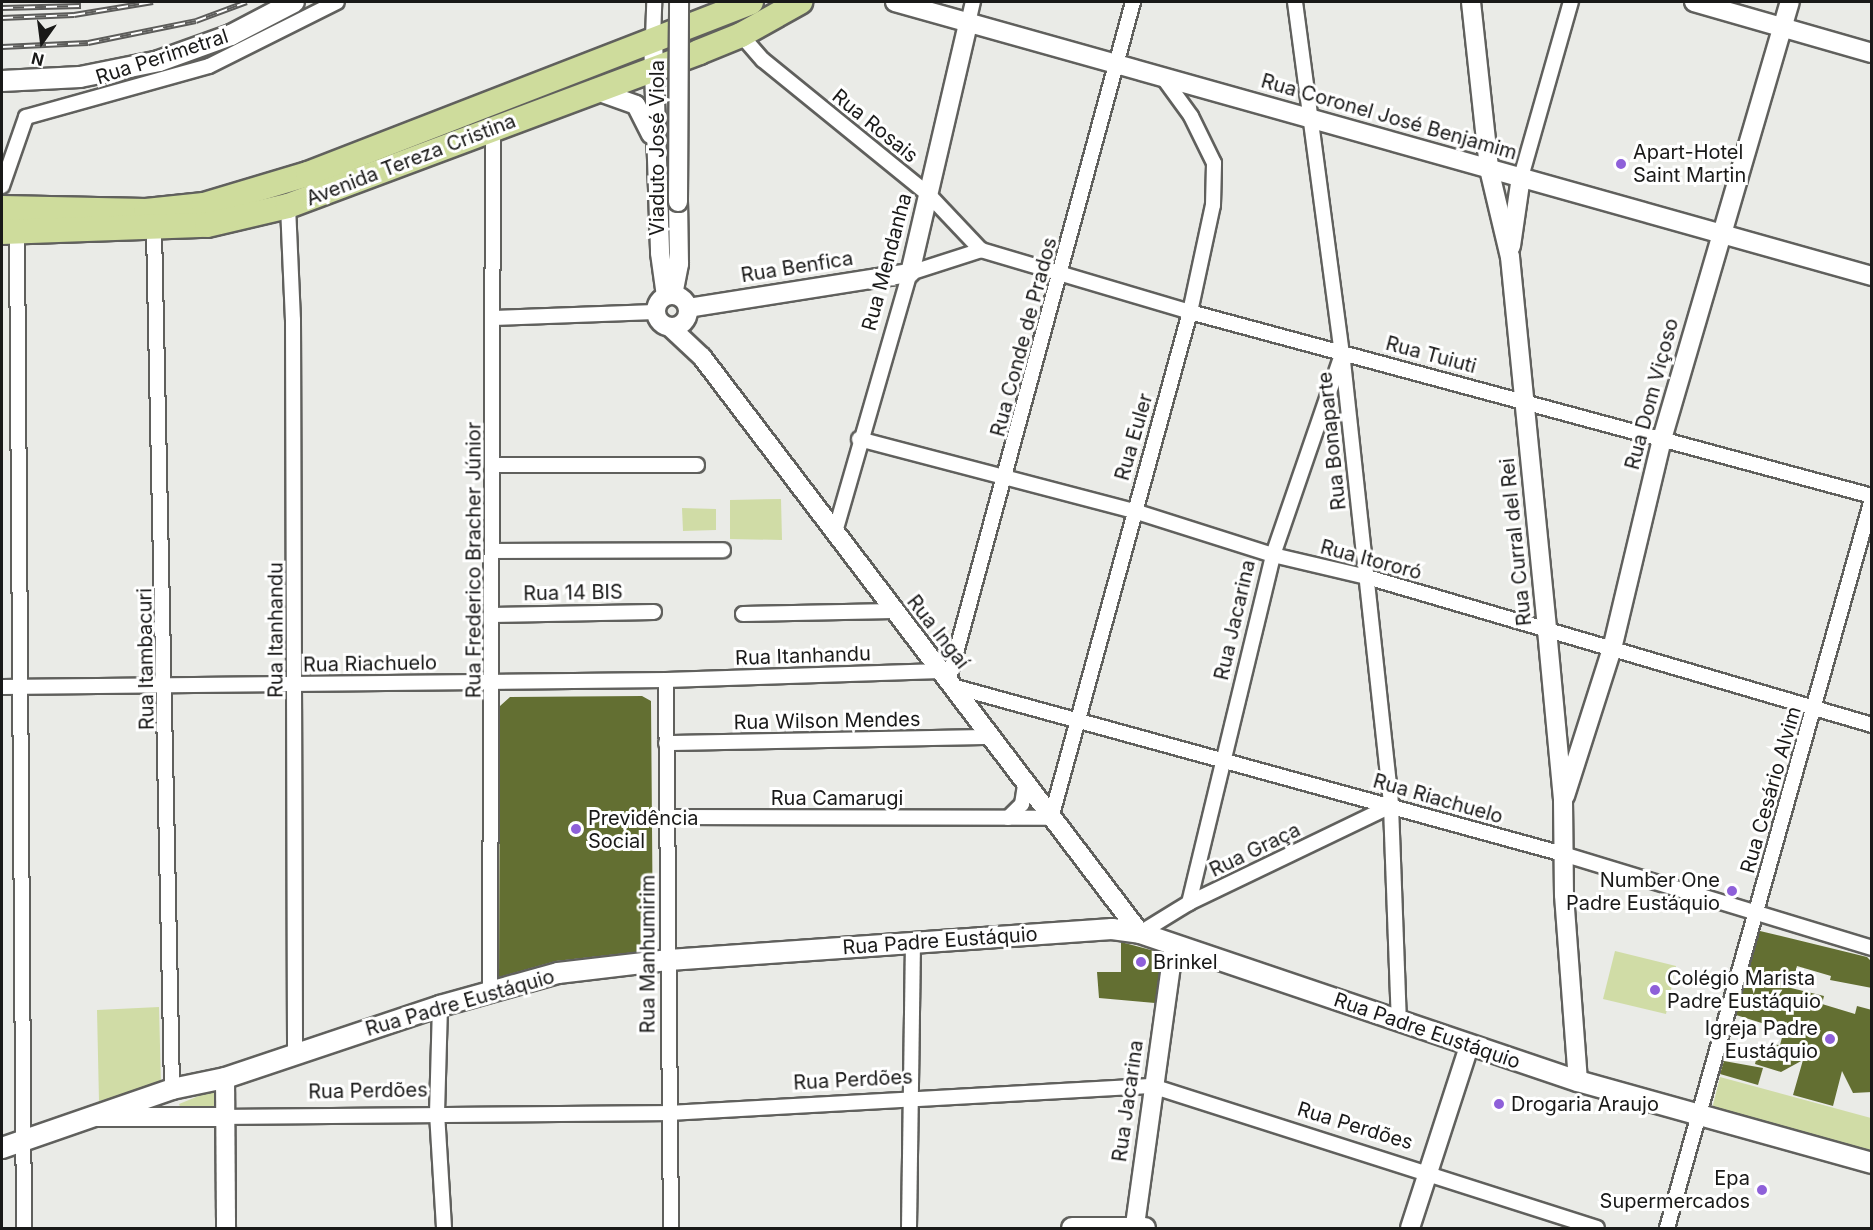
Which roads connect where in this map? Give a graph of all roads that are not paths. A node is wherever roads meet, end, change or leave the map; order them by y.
1 (294, 2) edge
2 (337, 2) edge
3 (654, 2) edge
4 (679, 2) edge
5 (751, 2) edge
6 (800, 2) edge
7 (895, 2) edge
8 (973, 2) edge
9 (1134, 2) edge
10 (1295, 2) edge
11 (1471, 2) edge
12 (1571, 2) edge
13 (1694, 2) edge
14 (1790, 2) edge
15 (968, 23) junction
16 (1783, 26) junction
17 (741, 35) junction
18 (653, 39) junction
19 (1872, 53) edge
20 (1117, 64) junction
21 (651, 71) junction
22 (1162, 76) junction
23 (2, 81) edge
24 (597, 91) junction
25 (1310, 117) junction
26 (494, 128) junction
27 (654, 141) junction
28 (1489, 169) junction
29 (1521, 177) junction
30 (2, 186) edge
31 (929, 195) junction
32 (288, 206) junction
33 (2, 208) edge
34 (154, 228) junction
35 (9, 232) edge
36 (1721, 235) junction
37 (981, 250) junction
38 (1510, 256) junction
39 (910, 273) junction
40 (1060, 275) junction
41 (1872, 276) edge
42 (670, 295) junction
43 (655, 312) junction
44 (1190, 312) junction
45 (494, 318) junction
46 (681, 318) junction
47 (1342, 352) junction
48 (1523, 400) junction
49 (1662, 438) junction
50 (859, 439) junction
51 (493, 465) junction
52 (697, 465) dead end
53 (1006, 478) junction
54 (1872, 498) edge
55 (1134, 511) junction
56 (835, 532) junction
57 (723, 550) dead end
58 (492, 551) junction
59 (1273, 555) junction
60 (1367, 577) junction
61 (886, 611) junction
62 (654, 612) dead end
63 (492, 615) junction
64 (743, 615) dead end
65 (1548, 630) junction
66 (1612, 649) junction
67 (666, 680) junction
68 (947, 680) junction
69 (494, 682) junction
70 (296, 684) junction
71 (167, 686) junction
72 (2, 687) edge
73 (23, 687) junction
74 (992, 697) junction
75 (1814, 708) junction
76 (974, 716) junction
77 (1078, 720) junction
78 (1872, 725) edge
79 (990, 736) junction
80 (666, 743) junction
81 (1226, 759) junction
82 (1025, 785) junction
83 (1563, 800) junction
84 (1391, 806) junction
85 (667, 817) junction
86 (1008, 818) junction
87 (1050, 818) junction
88 (1563, 854) junction
89 (1189, 903) junction
90 (1756, 914) junction
91 (1140, 933) junction
92 (913, 943) junction
93 (1174, 945) junction
94 (1872, 948) edge
95 (669, 960) junction
96 (490, 991) junction
97 (441, 1006) junction
98 (1399, 1021) junction
99 (1469, 1046) junction
100 (295, 1054) junction
101 (225, 1078) junction
102 (1578, 1081) junction
103 (1152, 1086) junction
104 (172, 1089) junction
105 (910, 1100) junction
106 (437, 1113) junction
107 (667, 1113) junction
108 (90, 1117) junction
109 (224, 1117) junction
110 (1700, 1117) junction
111 (22, 1142) junction
112 (2, 1148) edge
113 (1872, 1162) edge
114 (1429, 1173) junction
115 (1138, 1227) edge
116 (24, 1228) edge
117 (226, 1228) edge
118 (444, 1228) edge
119 (671, 1228) edge
120 (909, 1228) edge
121 (1072, 1228) edge
122 (1410, 1228) edge
123 (1596, 1228) edge
124 (1668, 1228) edge

1 - 23 main road
2 - 30 street, Rua Perimetral
3 - 18 street
4 - 42 street, Viaduto José Viola, bridge
5 - 18 highway, Avenida Tereza Cristina
6 - 17 highway, Avenida Tereza Cristina
7 - 15 street, Rua Coronel José Benjamim
8 - 15 street, Rua Mendanha
9 - 20 street, Rua Conde de Prados
10 - 25 street, Rua Bonaparte
11 - 28 street, Rua Curral del Rei
12 - 29 street
13 - 16 street
14 - 16 street, Rua Dom Viçoso
15 - 20 street, Rua Coronel José Benjamim
15 - 31 street, Rua Mendanha
16 - 19 street
16 - 36 street, Rua Dom Viçoso
17 - 21 highway, Avenida Tereza Cristina
17 - 31 street, Rua Rosais
18 - 21 street
18 - 33 highway, Avenida Tereza Cristina
20 - 22 street, Rua Coronel José Benjamim
20 - 40 street, Rua Conde de Prados
21 - 24 highway, Avenida Tereza Cristina
21 - 27 street
22 - 25 street, Rua Coronel José Benjamim
22 - 44 street, Rua Euler
24 - 26 highway, Avenida Tereza Cristina
24 - 27 street
25 - 28 street, Rua Coronel José Benjamim
25 - 47 street, Rua Bonaparte
26 - 32 highway, Avenida Tereza Cristina
26 - 45 street, Rua Frederico Bracher Júnior
27 - 42 street
28 - 29 street, Rua Coronel José Benjamim
28 - 38 street, Rua Curral del Rei
29 - 36 street, Rua Coronel José Benjamim
29 - 38 street
31 - 37 street, Rua Rosais
31 - 39 street, Rua Mendanha
32 - 34 highway, Avenida Tereza Cristina
32 - 70 street, Rua Itanhandu
34 - 35 highway, Avenida Tereza Cristina
34 - 71 street, Rua Itambacuri
35 - 73 street
36 - 41 street, Rua Coronel José Benjamim
36 - 49 street, Rua Dom Viçoso
37 - 39 street, Rua Benfica
37 - 40 street, Rua Tuiuti
38 - 48 street, Rua Curral del Rei
39 - 46 street, Rua Benfica
39 - 50 street, Rua Mendanha
40 - 44 street, Rua Tuiuti
40 - 53 street, Rua Conde de Prados
42 - 43 street
42 - 46 street
43 - 45 street
43 - 46 street
44 - 47 street, Rua Tuiuti
44 - 55 street, Rua Euler
45 - 51 street, Rua Frederico Bracher Júnior
46 - 56 street, Rua Ingaí
47 - 48 street, Rua Tuiuti
47 - 59 street, Rua Jacarina
47 - 60 street, Rua Bonaparte
48 - 49 street, Rua Tuiuti
48 - 65 street, Rua Curral del Rei
49 - 54 street, Rua Tuiuti
49 - 66 street, Rua Dom Viçoso
50 - 53 street, Rua Itororó
50 - 56 street, Rua Mendanha
51 - 52 street
51 - 58 street, Rua Frederico Bracher Júnior
53 - 55 street, Rua Itororó
53 - 68 street, Rua Conde de Prados
54 - 75 street, Rua Cesário Alvim
55 - 59 street, Rua Itororó
55 - 77 street, Rua Euler
56 - 61 street, Rua Ingaí
57 - 58 street
58 - 63 street, Rua Frederico Bracher Júnior
59 - 60 street, Rua Itororó
59 - 81 street, Rua Jacarina
60 - 65 street, Rua Itororó
60 - 84 street, Rua Bonaparte
61 - 64 street
61 - 68 street, Rua Ingaí
62 - 63 street, Rua 14 BIS
63 - 69 street, Rua Frederico Bracher Júnior
65 - 66 street, Rua Itororó
65 - 83 street, Rua Curral del Rei
66 - 75 street, Rua Itororó
66 - 83 street, Rua Dom Viçoso
67 - 68 street, Rua Itanhandu
67 - 69 street, Rua Riachuelo
67 - 80 street, Rua Manhumirim
68 - 74 street, Rua Riachuelo
68 - 76 street, Rua Ingaí
69 - 70 street, Rua Riachuelo
69 - 96 street, Rua Frederico Bracher Júnior
70 - 71 street, Rua Riachuelo
70 - 100 street, Rua Itanhandu
71 - 73 street, Rua Riachuelo
71 - 104 street, Rua Itambacuri
72 - 73 street, Rua Riachuelo
73 - 111 street
74 - 76 street
74 - 77 street, Rua Riachuelo
75 - 78 street, Rua Itororó
75 - 90 street, Rua Cesário Alvim
76 - 79 street, Rua Ingaí
77 - 81 street, Rua Riachuelo
77 - 87 street, Rua Euler
79 - 80 street, Rua Wilson Mendes
79 - 82 street, Rua Ingaí
80 - 85 street, Rua Manhumirim
81 - 84 street, Rua Riachuelo
81 - 89 street, Rua Jacarina
82 - 86 street
82 - 87 street, Rua Ingaí
83 - 88 street, Rua Curral del Rei
84 - 88 street, Rua Riachuelo
84 - 89 street, Rua Graça
84 - 98 street, Rua Bonaparte
85 - 86 street, Rua Camarugi
85 - 95 street, Rua Manhumirim
86 - 87 street, Rua Camarugi
87 - 91 street, Rua Ingaí
88 - 90 street, Rua Riachuelo
88 - 102 street, Rua Curral del Rei
89 - 91 street, Rua Graça
90 - 94 street, Rua Riachuelo
90 - 110 street, Rua Cesário Alvim
91 - 92 main road, Rua Padre Eustáquio
91 - 93 main road, Rua Padre Eustáquio
92 - 95 main road, Rua Padre Eustáquio
92 - 105 street
93 - 98 main road, Rua Padre Eustáquio
93 - 103 street, Rua Jacarina
95 - 96 main road, Rua Padre Eustáquio
95 - 107 street, Rua Manhumirim
96 - 97 main road, Rua Padre Eustáquio
97 - 100 main road, Rua Padre Eustáquio
97 - 106 street
98 - 99 main road, Rua Padre Eustáquio
99 - 102 main road, Rua Padre Eustáquio
99 - 114 street
100 - 101 main road, Rua Padre Eustáquio
101 - 104 main road, Rua Padre Eustáquio
101 - 109 street
102 - 110 main road, Rua Padre Eustáquio
103 - 105 street, Rua Perdões
103 - 114 street, Rua Perdões
103 - 115 street, Rua Jacarina
104 - 108 main road, Rua Padre Eustáquio
105 - 107 street, Rua Perdões
105 - 120 street
106 - 107 street, Rua Perdões
106 - 109 street, Rua Perdões
106 - 118 street
107 - 119 street, Rua Manhumirim
108 - 109 street, Rua Perdões
108 - 111 main road, Rua Padre Eustáquio
109 - 117 street
110 - 113 main road, Rua Padre Eustáquio
110 - 124 street, Rua Cesário Alvim
111 - 112 main road, Rua Padre Eustáquio
111 - 116 street
114 - 122 street
114 - 123 street, Rua Perdões
115 - 121 main road

